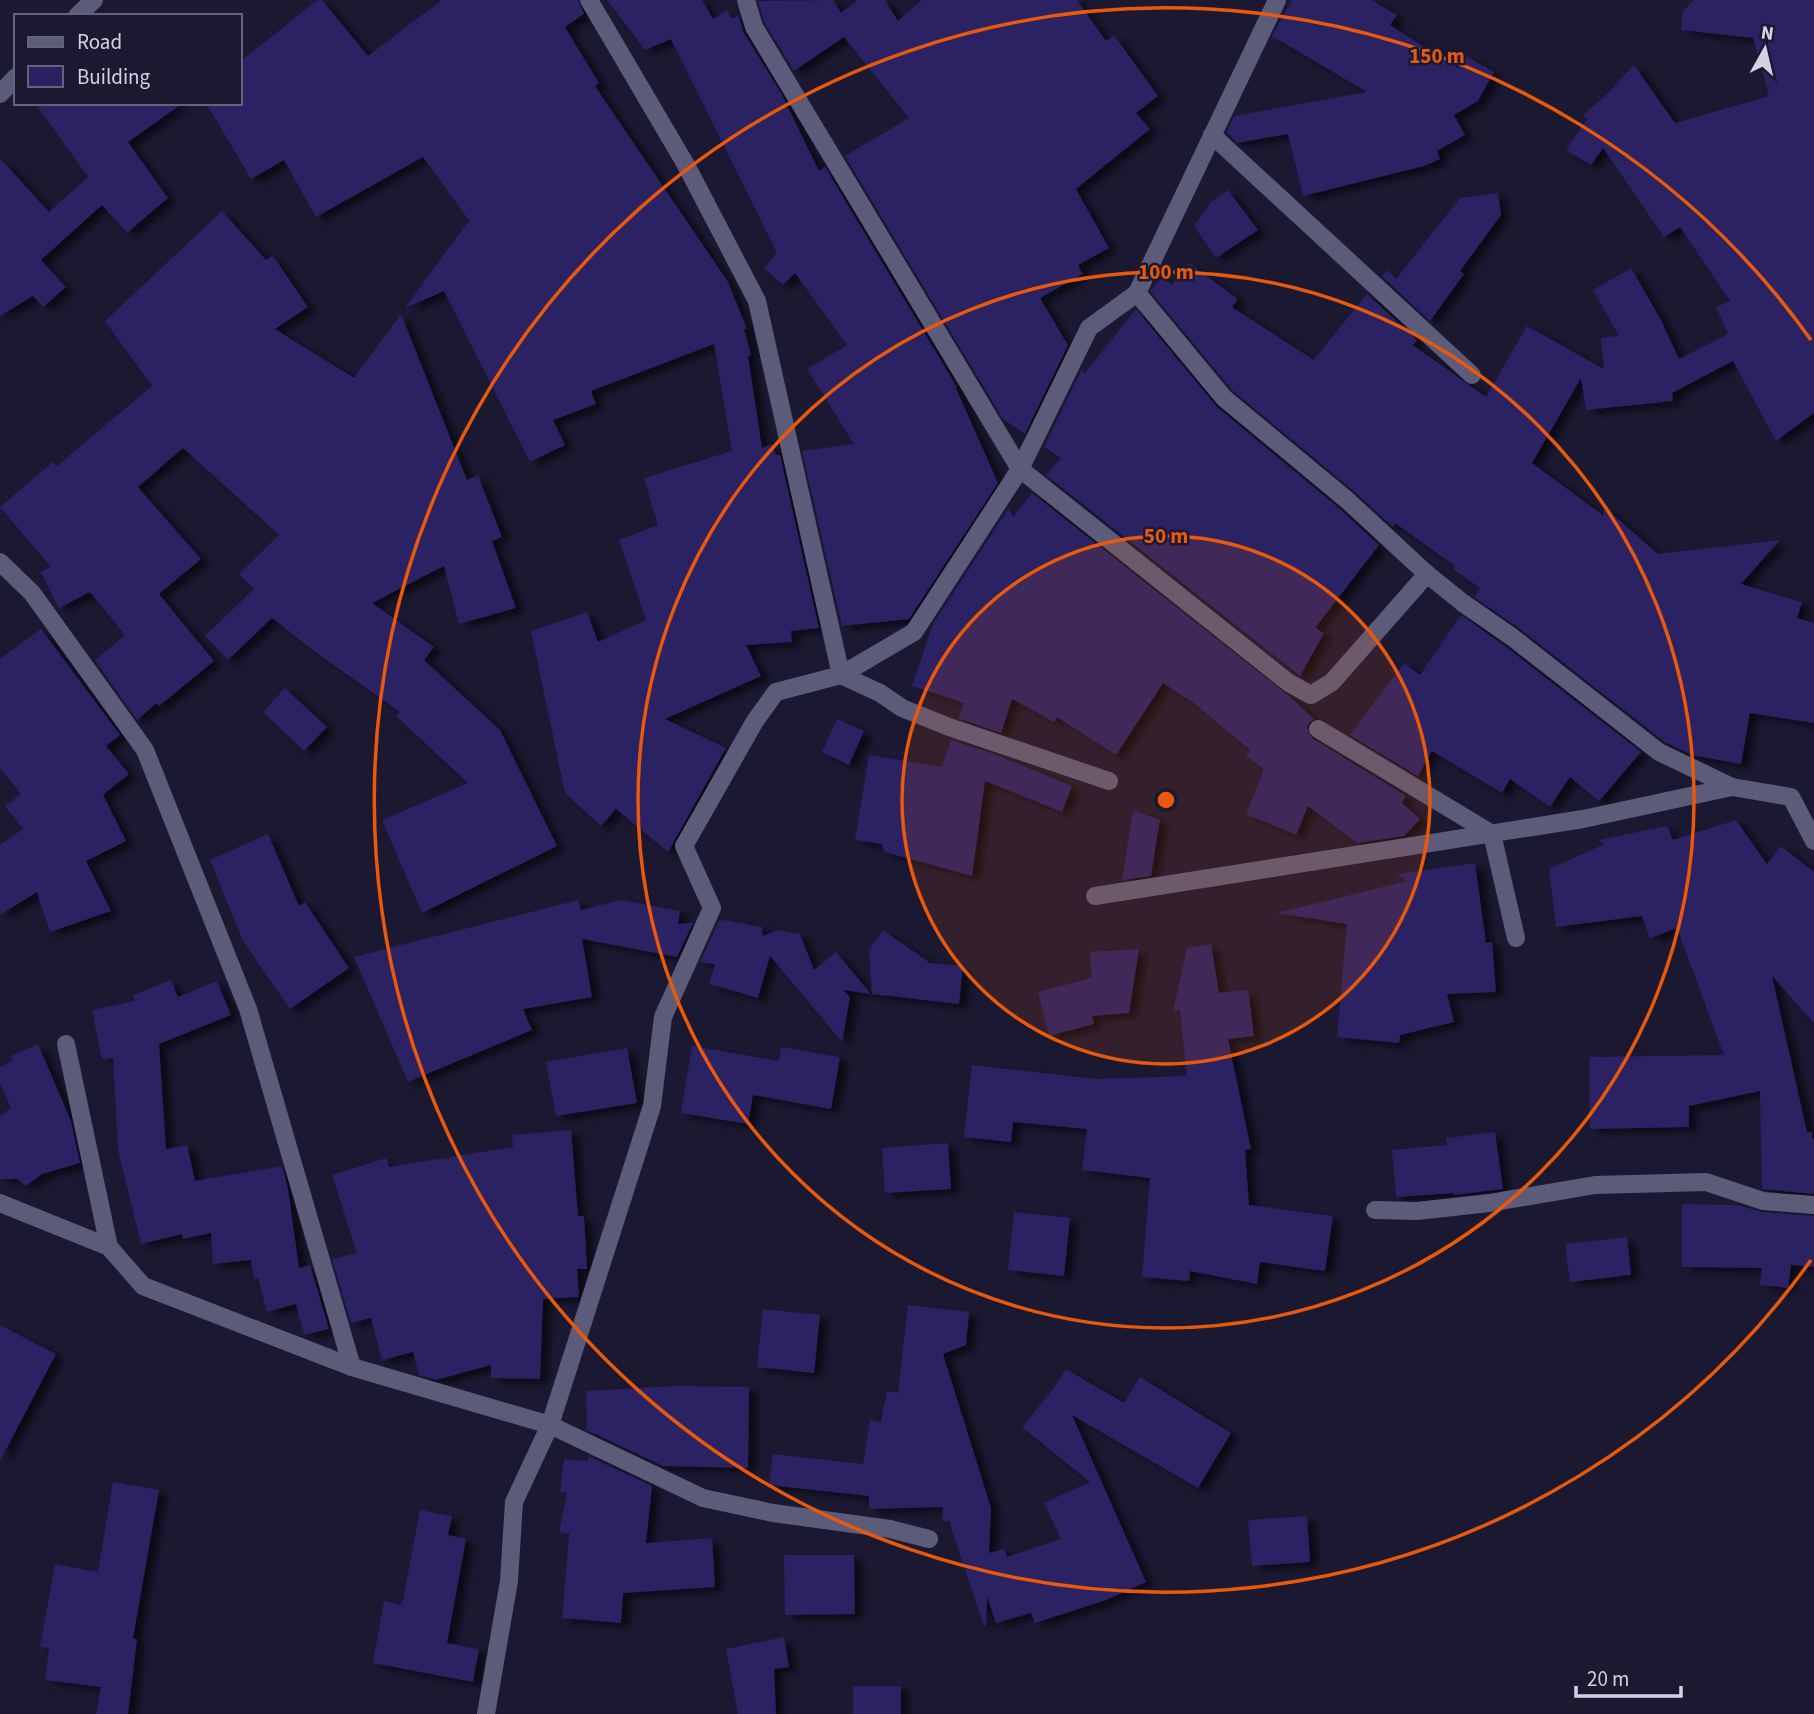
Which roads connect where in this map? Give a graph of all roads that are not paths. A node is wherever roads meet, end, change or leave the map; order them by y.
1 (94, 0) edge
2 (589, 0) edge
3 (746, 0) edge
4 (1277, 0) edge
5 (79, 14) edge
6 (14, 79) edge
7 (0, 94) edge
8 (1212, 135) junction
9 (1137, 293) junction
10 (1472, 374) dead end
11 (1020, 469) junction
12 (0, 562) edge
13 (1427, 574) junction
14 (841, 675) junction
15 (1318, 729) dead end
16 (1109, 780) dead end
17 (1732, 787) junction
18 (1492, 834) junction
19 (1814, 841) edge
20 (1095, 897) dead end
21 (1516, 938) dead end
22 (66, 1044) dead end
23 (0, 1203) edge
24 (1814, 1205) edge
25 (1375, 1210) dead end
26 (109, 1247) junction
27 (352, 1367) junction
28 (550, 1425) junction
29 (929, 1539) dead end
30 (486, 1714) edge

1 - 5 street
2 - 14 street
3 - 11 street
4 - 8 street
6 - 7 street
8 - 9 street
8 - 10 street
9 - 11 street
9 - 13 street
11 - 13 street
11 - 14 street
12 - 27 street
13 - 17 street
14 - 16 street
14 - 28 street
15 - 18 street
17 - 18 street
17 - 19 street
18 - 20 street
18 - 21 street
22 - 26 street
23 - 26 street
24 - 25 street
26 - 27 street
27 - 28 street
28 - 29 street
28 - 30 street

